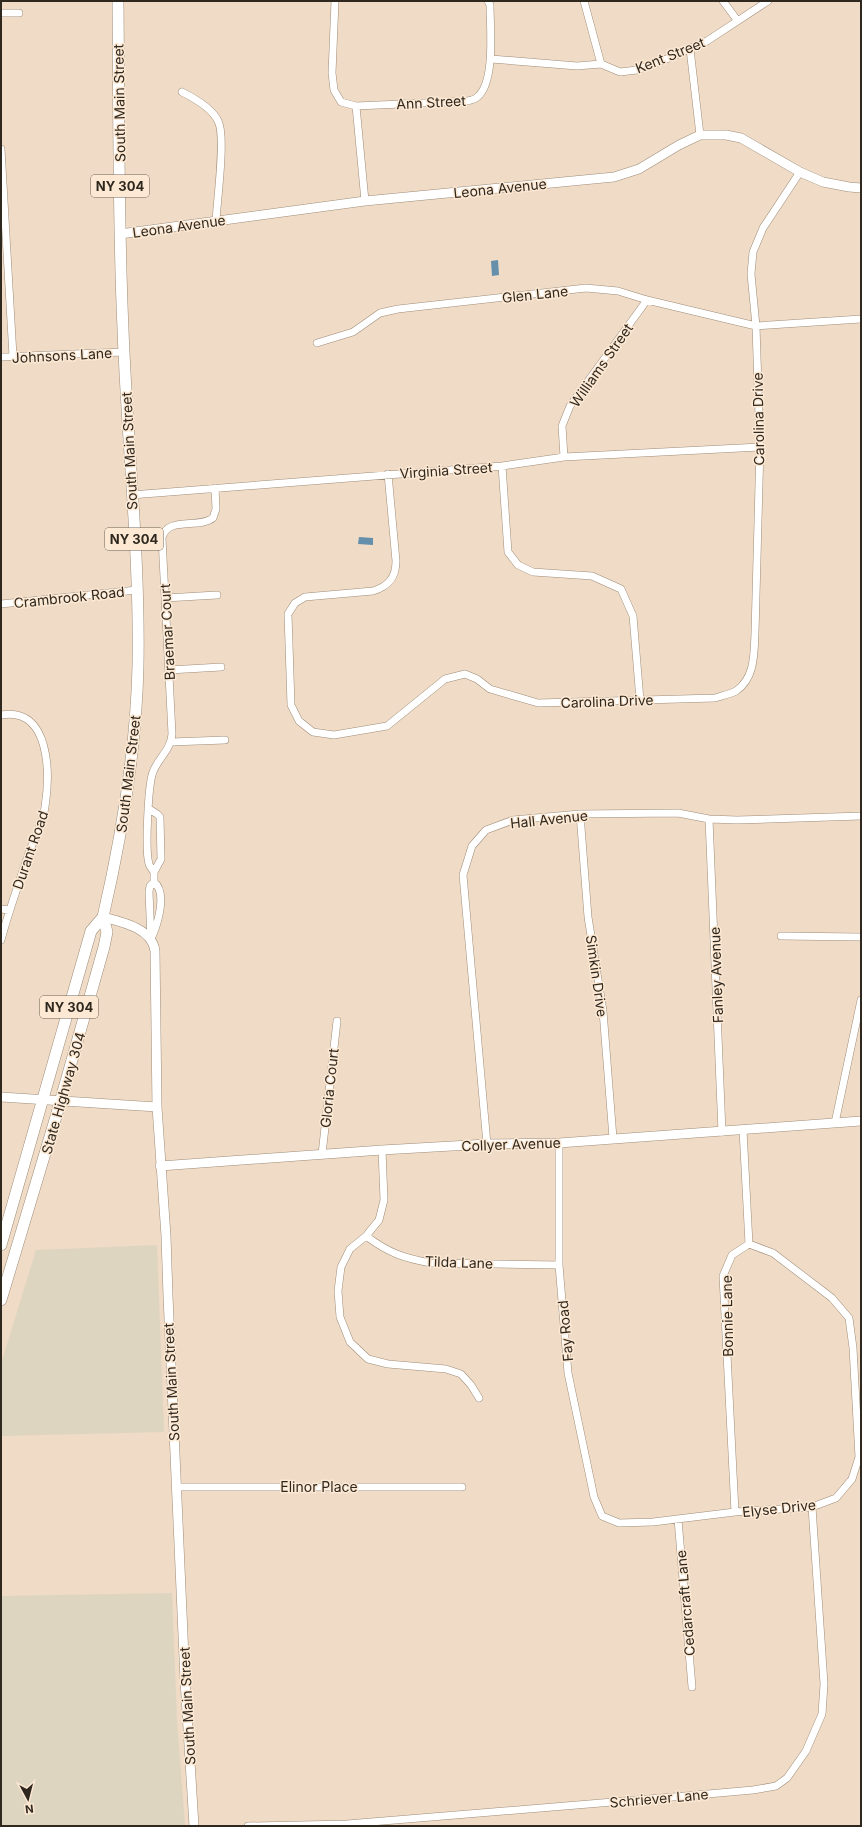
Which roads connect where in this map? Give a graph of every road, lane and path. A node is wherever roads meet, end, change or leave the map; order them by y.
1 (118, 1) edge
2 (335, 1) edge
3 (488, 1) edge
4 (584, 1) edge
5 (723, 1) edge
6 (768, 1) edge
7 (1, 13) edge
8 (18, 13) dead end
9 (737, 20) junction
10 (690, 49) junction
11 (491, 58) junction
12 (601, 64) junction
13 (182, 92) dead end
14 (356, 106) junction
15 (700, 135) junction
16 (1, 149) edge
17 (800, 172) junction
18 (861, 188) edge
19 (365, 201) junction
20 (216, 221) junction
21 (120, 234) junction
22 (647, 300) junction
23 (861, 319) edge
24 (756, 326) junction
25 (317, 343) dead end
26 (124, 352) junction
27 (13, 356) junction
28 (1, 357) edge
29 (760, 447) junction
30 (564, 457) junction
31 (502, 466) junction
32 (388, 474) junction
33 (214, 488) junction
34 (131, 495) junction
35 (137, 590) junction
36 (217, 595) dead end
37 (165, 598) junction
38 (1, 604) edge
39 (221, 667) dead end
40 (169, 670) junction
41 (640, 700) junction
42 (1, 715) edge
43 (225, 740) dead end
44 (171, 742) junction
45 (149, 809) junction
46 (580, 814) junction
47 (861, 816) edge
48 (709, 819) junction
49 (154, 872) junction
50 (1, 909) edge
51 (9, 910) junction
52 (103, 918) junction
53 (781, 936) dead end
54 (861, 937) edge
55 (151, 939) junction
56 (1, 940) edge
57 (861, 1000) edge
58 (337, 1021) dead end
59 (1, 1097) edge
60 (42, 1100) junction
61 (60, 1101) junction
62 (157, 1107) junction
63 (861, 1121) edge
64 (835, 1123) junction
65 (743, 1130) junction
66 (722, 1132) junction
67 (613, 1138) junction
68 (558, 1142) junction
69 (487, 1144) junction
70 (382, 1150) junction
71 (322, 1154) junction
72 (160, 1166) junction
73 (366, 1236) junction
74 (749, 1244) junction
75 (1, 1245) edge
76 (559, 1265) junction
77 (1, 1300) edge
78 (479, 1398) dead end
79 (176, 1487) junction
80 (462, 1487) dead end
81 (812, 1507) junction
82 (735, 1512) junction
83 (602, 1516) joint
84 (678, 1519) junction
85 (692, 1687) dead end
86 (194, 1826) edge
87 (248, 1826) edge

1 - 21 main road, South Main Street / NY 304
2 - 14 street
3 - 11 street, Ann Street
4 - 12 street
5 - 9 street
6 - 9 street, Kent Street
7 - 8 street
9 - 10 street, Kent Street
10 - 12 street, Kent Street
10 - 15 street
11 - 12 street, Kent Street
11 - 14 street, Ann Street
13 - 20 street
14 - 19 street
15 - 17 street, Leona Avenue
15 - 19 street, Leona Avenue
16 - 27 street
17 - 18 street, Leona Avenue
17 - 24 street, Carolina Drive
19 - 20 street, Leona Avenue
20 - 21 street, Leona Avenue
21 - 26 main road, South Main Street / NY 304
22 - 24 street, Glen Lane
22 - 25 street, Glen Lane
22 - 30 street, Williams Street
23 - 24 street
24 - 29 street, Carolina Drive
26 - 27 street, Johnsons Lane
26 - 34 main road, South Main Street / NY 304
27 - 28 street, Johnsons Lane
29 - 30 street, Virginia Street
29 - 41 street, Carolina Drive
30 - 31 street, Virginia Street
31 - 32 street, Virginia Street
31 - 41 street
32 - 33 street, Virginia Street
32 - 41 street, Carolina Drive
33 - 34 street, Virginia Street
33 - 37 street, Braemar Court
34 - 35 main road, South Main Street / NY 304
35 - 38 street, Crambrook Road
35 - 52 main road, South Main Street / NY 304
36 - 37 street
37 - 40 street, Braemar Court
39 - 40 street
40 - 44 street, Braemar Court
42 - 51 street, Durant Road
43 - 44 street
44 - 45 street
45 - 49 street, South Main Street
45 - 49 street, South Main Street
46 - 48 street, Hall Avenue
46 - 67 street, Simkin Drive
46 - 69 street, Hall Avenue
47 - 48 street, Hall Avenue
48 - 66 street, Fanley Avenue
49 - 55 street, South Main Street
50 - 51 street
51 - 56 street, Durant Road
52 - 55 street
52 - 60 main road, State Highway 304 / NY 304
52 - 61 main road, State Highway 304 / NY 304
53 - 54 street
55 - 62 street, South Main Street
57 - 64 street
58 - 71 street, Gloria Court
59 - 60 street
60 - 61 street
60 - 75 main road, State Highway 304 / NY 304
61 - 62 street
61 - 77 main road, State Highway 304 / NY 304
62 - 72 street, South Main Street
63 - 64 street, Collyer Avenue
64 - 65 street, Collyer Avenue
65 - 66 street, Collyer Avenue
65 - 74 street
66 - 67 street, Collyer Avenue
67 - 68 street, Collyer Avenue
68 - 69 street, Collyer Avenue
68 - 76 street, Fay Road
69 - 70 street, Collyer Avenue
70 - 71 street, Collyer Avenue
70 - 73 street
71 - 72 street, Collyer Avenue
72 - 79 street, South Main Street
73 - 76 street, Tilda Lane
73 - 78 street
74 - 81 street, Elyse Drive
74 - 82 street, Bonnie Lane
76 - 83 street, Fay Road
79 - 80 street, Elinor Place
79 - 86 street, South Main Street
81 - 82 street, Elyse Drive
81 - 87 street, Schriever Lane
82 - 84 street, Elyse Drive
83 - 84 street, Elyse Drive
84 - 85 street, Cedarcraft Lane

